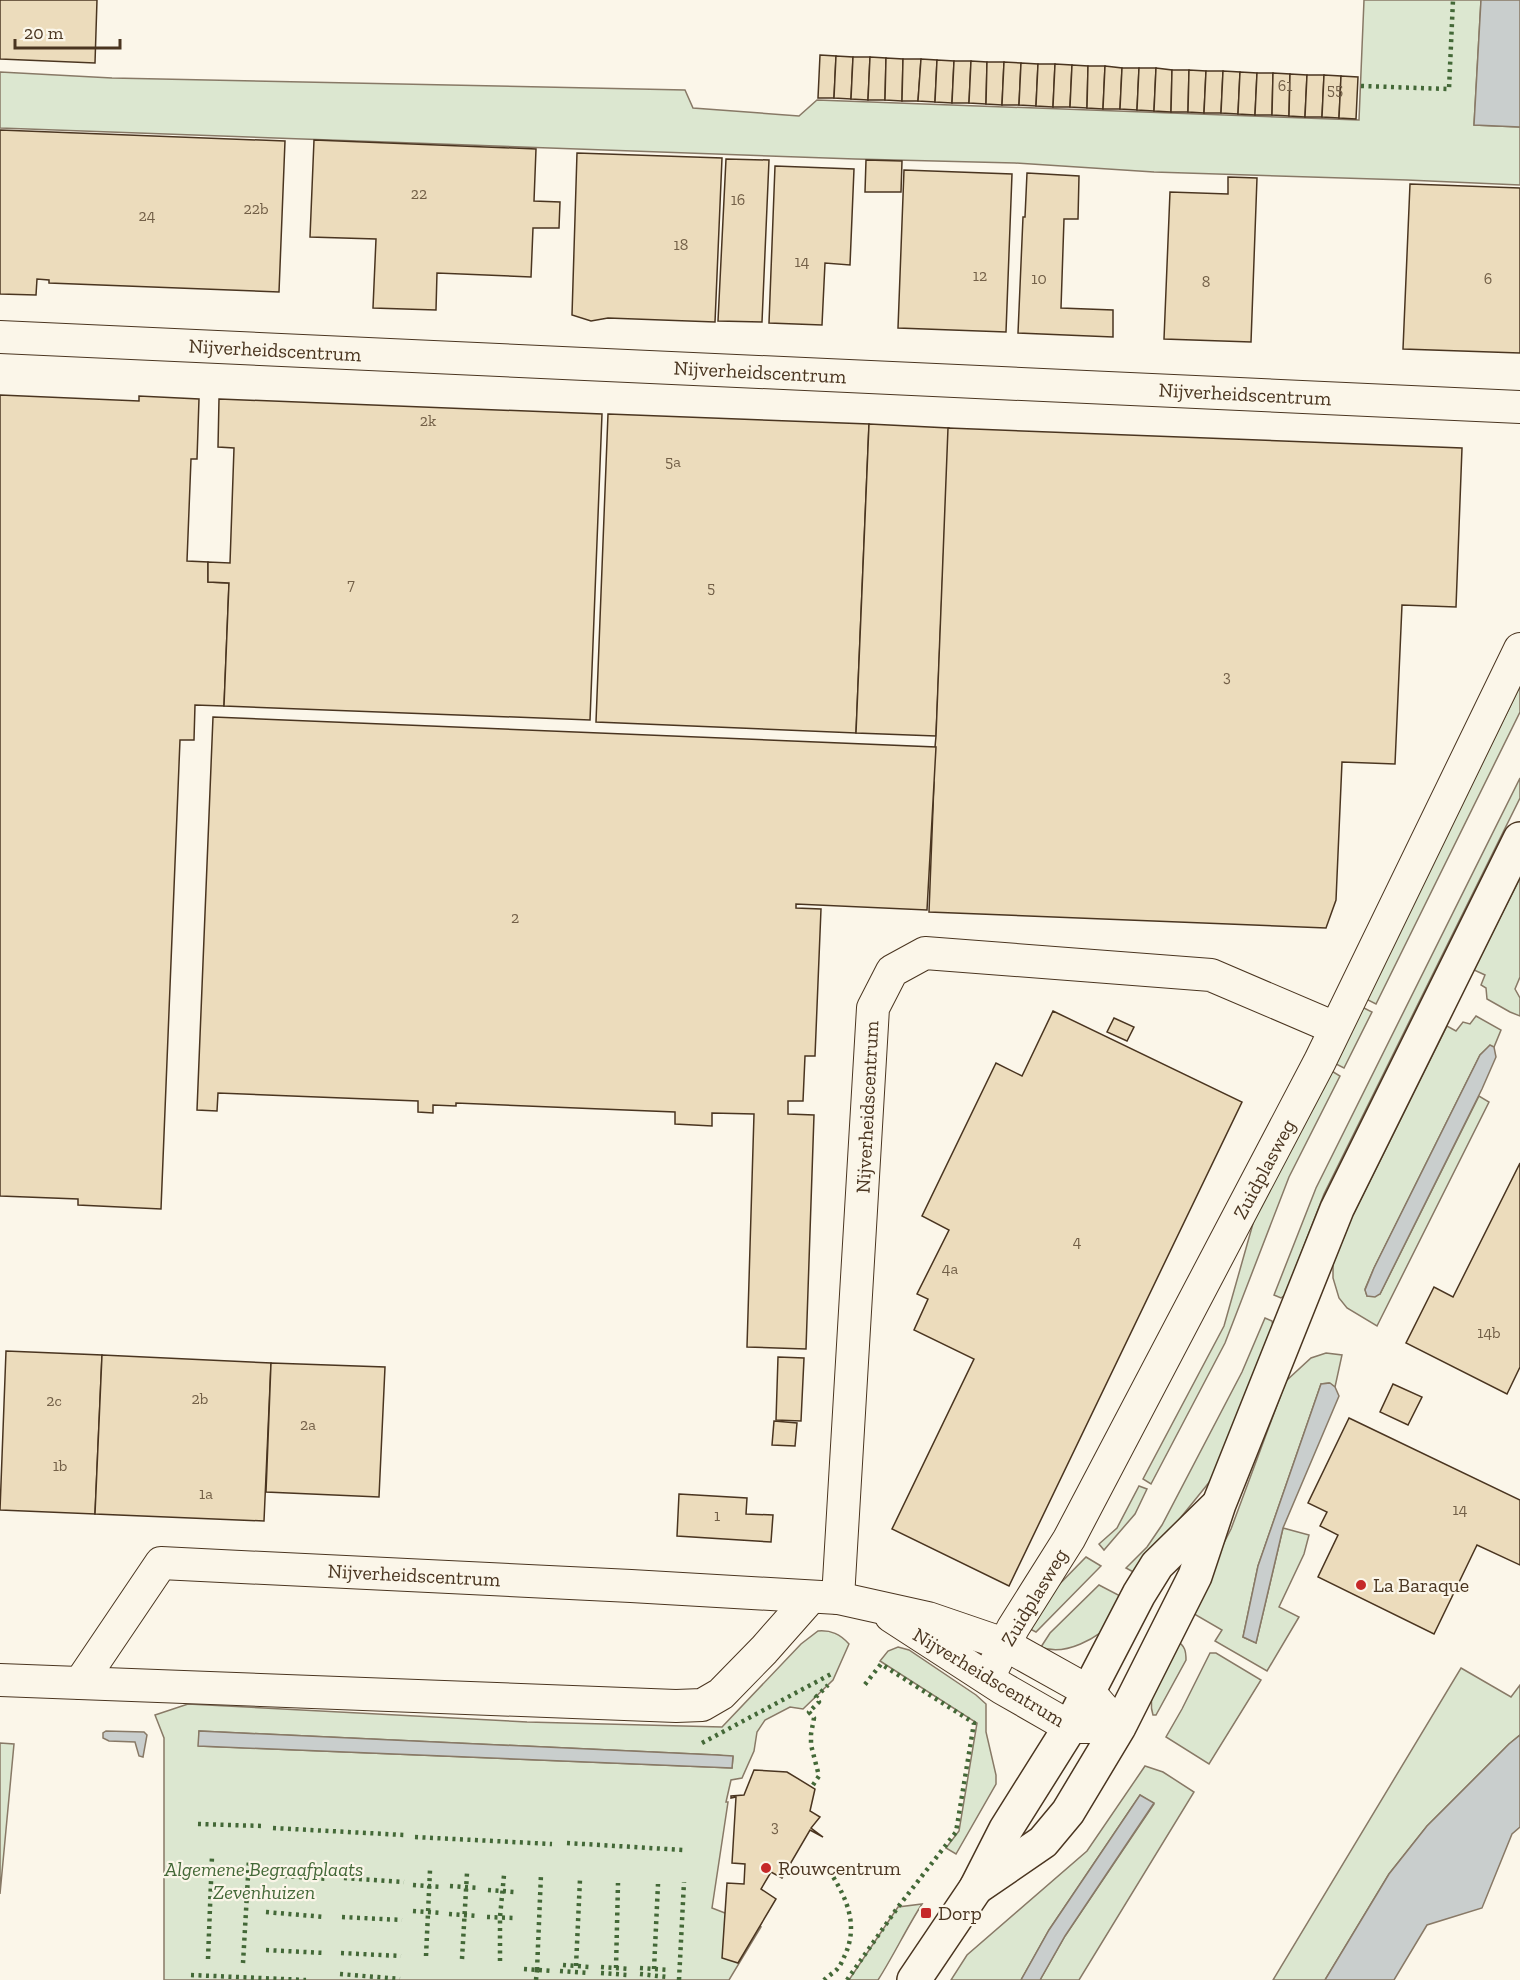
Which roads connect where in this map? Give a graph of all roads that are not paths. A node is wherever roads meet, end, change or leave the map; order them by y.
1 (0, 337) edge
2 (1520, 407) edge
3 (1520, 649) edge
4 (1520, 839) edge
5 (1335, 1028) junction
6 (1219, 1504) junction
7 (824, 1598) junction
8 (876, 1605) junction
9 (1004, 1644) junction
10 (988, 1678) junction
11 (0, 1680) edge
12 (80, 1683) junction
13 (1089, 1691) junction
14 (1070, 1727) junction
15 (1119, 1727) junction
16 (976, 1888) junction
17 (914, 1980) edge

1 - 2 street, Nijverheidscentrum
3 - 5 street, Zuidplasweg
4 - 6 main road
5 - 7 street, Nijverheidscentrum
5 - 9 street, Zuidplasweg
6 - 13 main road
6 - 15 main road
7 - 8 street, Nijverheidscentrum
7 - 12 street
7 - 12 street, Nijverheidscentrum
8 - 9 street, Nijverheidscentrum
8 - 10 street, Nijverheidscentrum
9 - 10 street, Zuidplasweg
9 - 13 street, Nijverheidscentrum
10 - 14 street, Nijverheidscentrum
11 - 12 street
13 - 14 main road
13 - 15 street, Nijverheidscentrum
14 - 15 street, Nijverheidscentrum
14 - 16 main road
15 - 16 main road
16 - 17 main road

